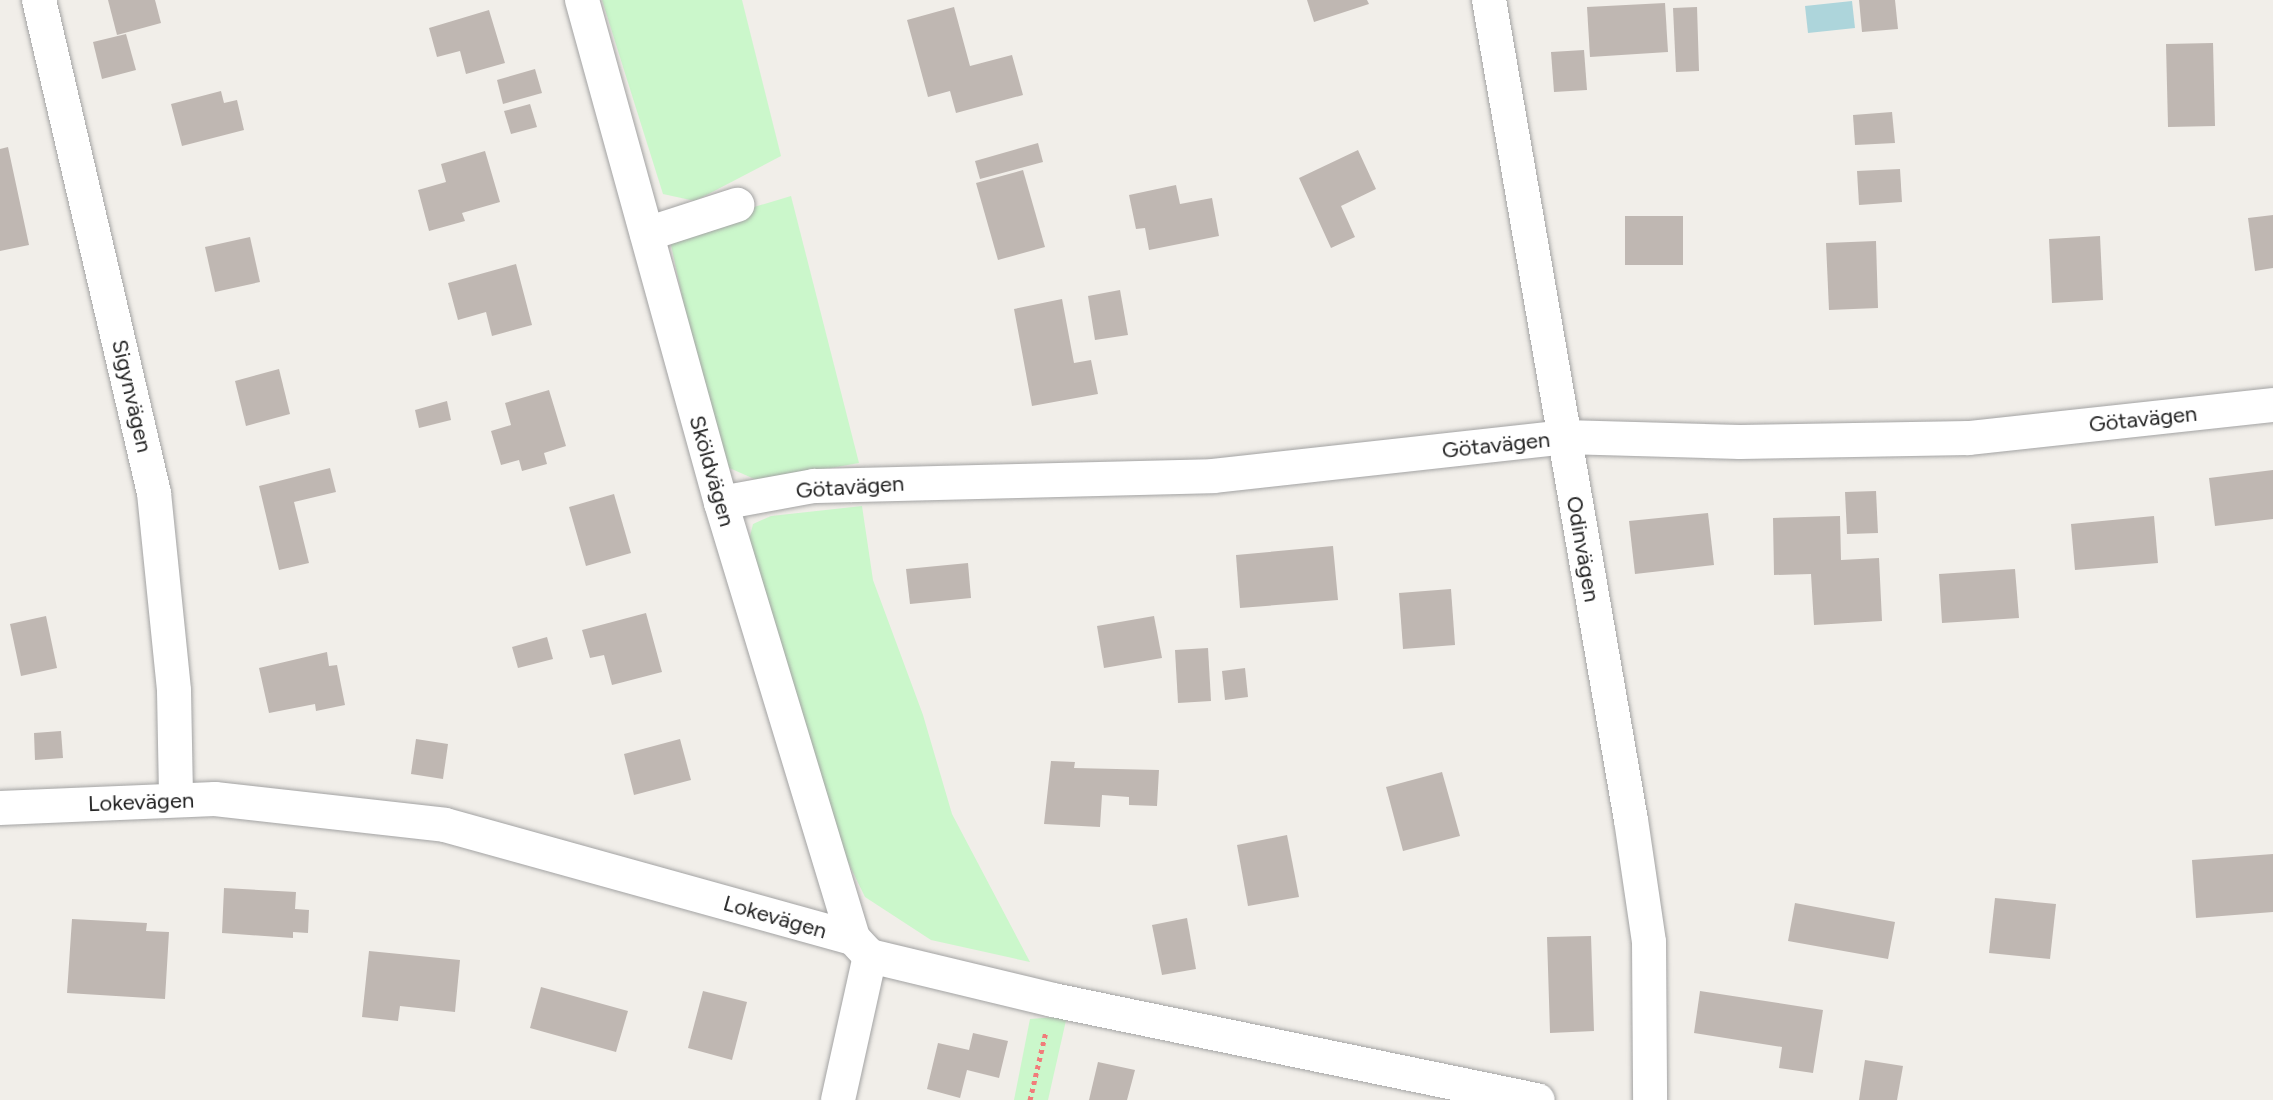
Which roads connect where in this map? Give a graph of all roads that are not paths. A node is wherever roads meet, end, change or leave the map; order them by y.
1 (39, 0) edge
2 (582, 0) edge
3 (1489, 0) edge
4 (737, 205) dead end
5 (647, 234) junction
6 (2273, 405) edge
7 (1564, 437) junction
8 (721, 503) junction
9 (176, 800) junction
10 (0, 808) edge
11 (861, 947) junction
12 (838, 1100) edge
13 (1538, 1100) edge
14 (1650, 1100) edge

1 - 9 street, Sigynvägen
2 - 5 street, Sköldvägen
3 - 7 street, Odinvägen
4 - 5 street
5 - 8 street, Sköldvägen
6 - 7 street, Götavägen
7 - 8 street, Götavägen
7 - 14 street, Odinvägen
8 - 11 street, Sköldvägen
9 - 10 street, Lokevägen
9 - 11 street, Lokevägen
11 - 12 street, Sköldvägen
11 - 13 street, Lokevägen

